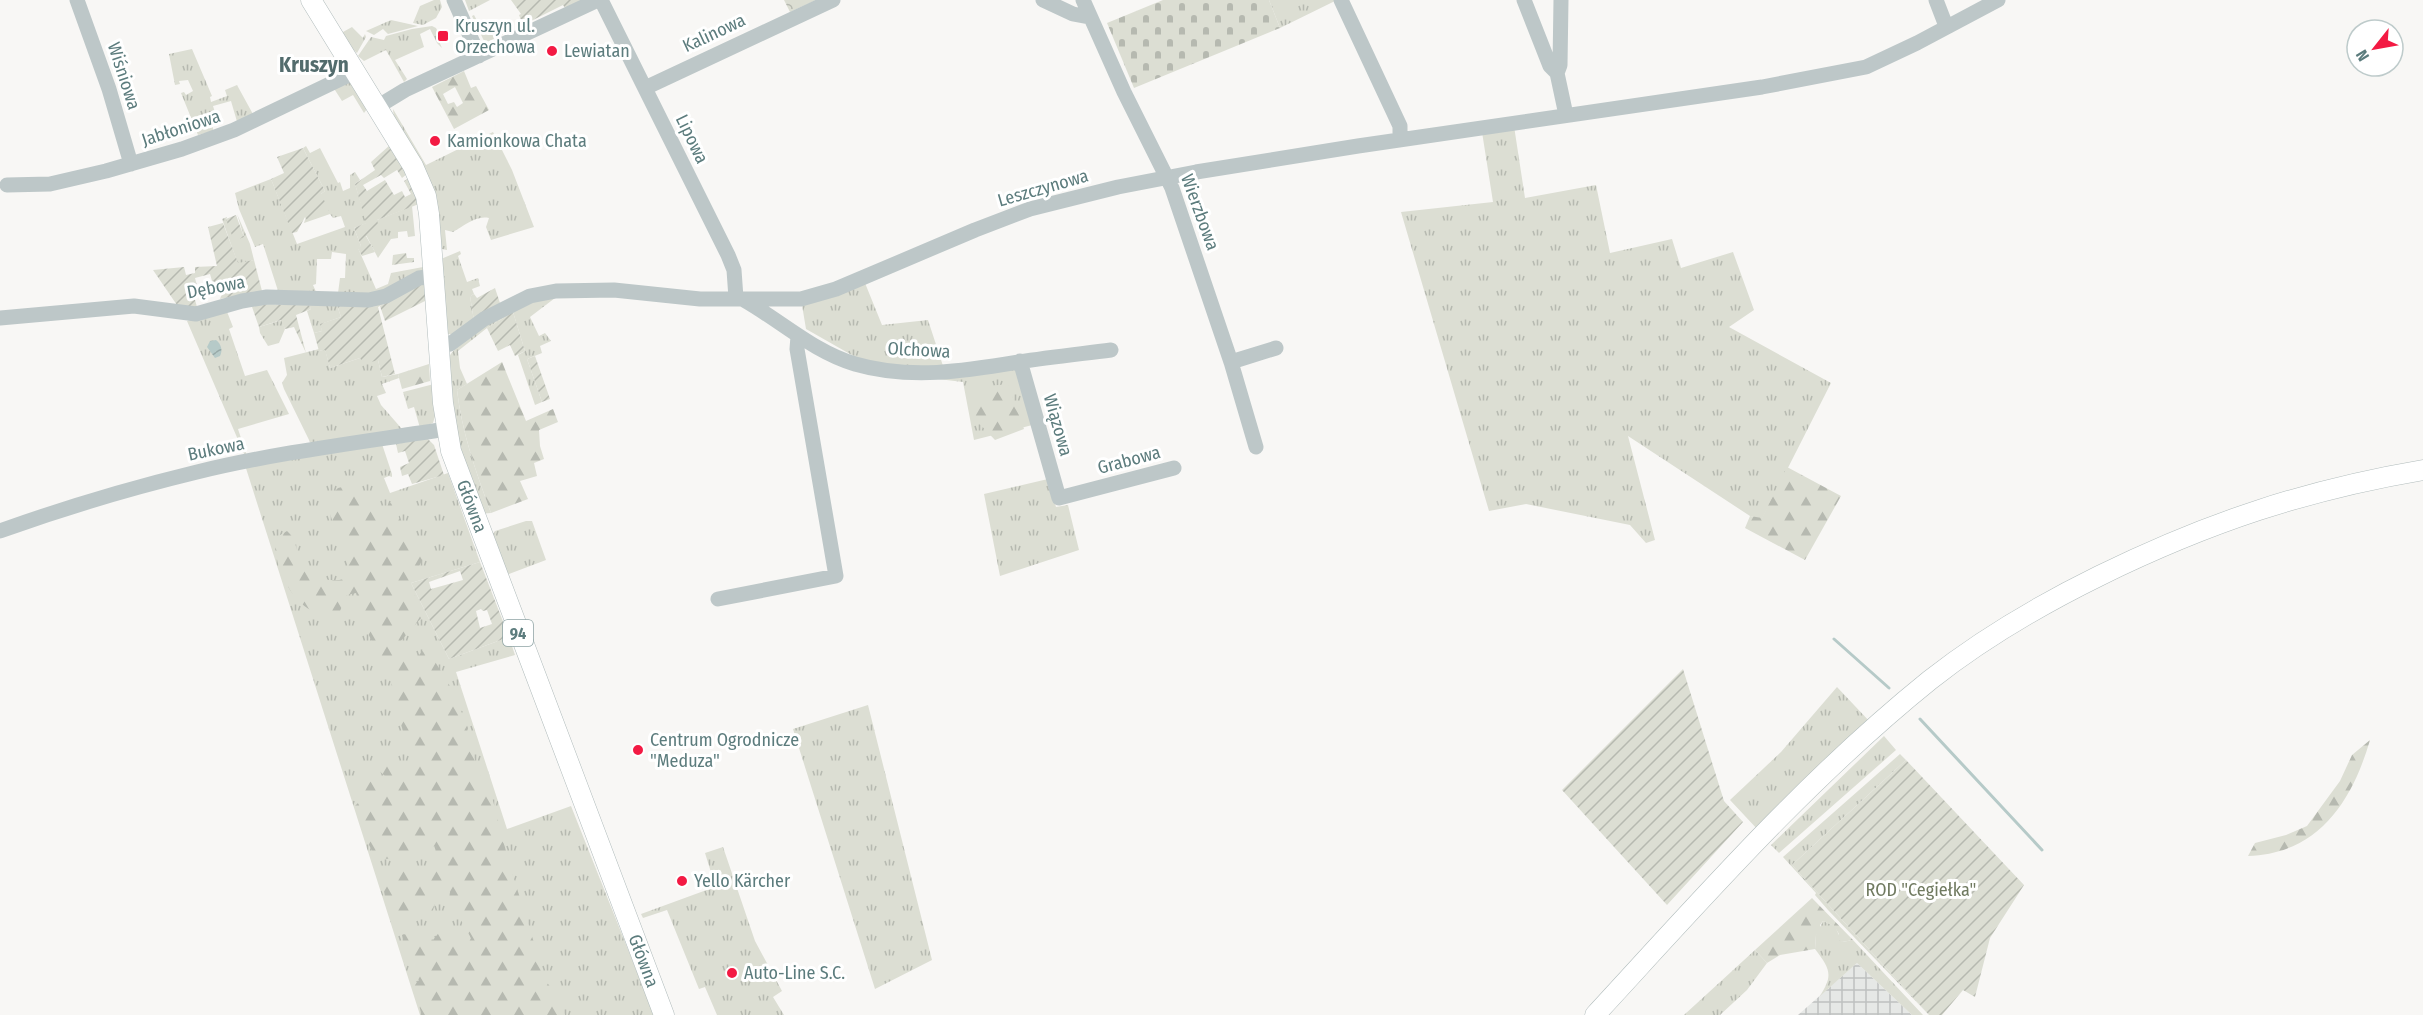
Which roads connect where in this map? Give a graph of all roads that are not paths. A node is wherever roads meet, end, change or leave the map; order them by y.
1 (77, 0) edge
2 (310, 0) edge
3 (454, 0) edge
4 (600, 0) edge
5 (833, 0) edge
6 (1042, 0) edge
7 (1083, 0) edge
8 (1341, 0) edge
9 (1524, 0) edge
10 (1561, 0) edge
11 (1936, 0) edge
12 (1998, 0) edge
13 (1089, 17) junction
14 (1946, 26) junction
15 (479, 56) junction
16 (355, 72) junction
17 (1557, 74) junction
18 (645, 88) junction
19 (377, 107) junction
20 (1566, 115) junction
21 (1400, 140) junction
22 (131, 164) junction
23 (1167, 177) junction
24 (7, 185) dead end
25 (435, 276) junction
26 (739, 299) junction
27 (0, 318) edge
28 (798, 336) junction
29 (439, 347) junction
30 (1276, 348) dead end
31 (1111, 350) dead end
32 (1020, 362) junction
33 (1231, 362) junction
34 (446, 429) junction
35 (1256, 447) dead end
36 (1174, 468) dead end
37 (2423, 470) edge
38 (1059, 498) joint
39 (0, 531) edge
40 (718, 598) dead end
41 (664, 1015) edge
42 (1595, 1015) edge

1 - 22 street, Wiśniowa
2 - 16 main road, Główna / 94
3 - 15 street
4 - 15 street
4 - 18 street, Lipowa
5 - 18 street, Kalinowa
6 - 13 street
7 - 13 street, Wierzbowa
8 - 21 street
9 - 17 street
10 - 17 street
11 - 14 street
12 - 14 street, Leszczynowa
13 - 23 street, Wierzbowa
14 - 20 street, Leszczynowa
15 - 19 street
16 - 19 main road, Główna / 94
16 - 22 street, Jabłoniowa
17 - 20 street
18 - 26 street, Lipowa
19 - 25 main road, Główna / 94
20 - 21 street, Leszczynowa
21 - 23 street, Leszczynowa
22 - 24 street, Jabłoniowa
23 - 26 street, Leszczynowa
23 - 33 street, Wierzbowa
25 - 27 street, Dębowa
25 - 29 main road, Główna / 94
26 - 28 street, Olchowa
26 - 29 street, Leszczynowa
28 - 32 street, Olchowa
28 - 40 street
29 - 34 main road, Główna / 94
30 - 33 street
31 - 32 street, Olchowa
32 - 38 street, Wiązowa
33 - 35 street, Wierzbowa
34 - 39 street, Bukowa
34 - 41 main road, Główna / 94
36 - 38 street, Grabowa
37 - 42 main road

